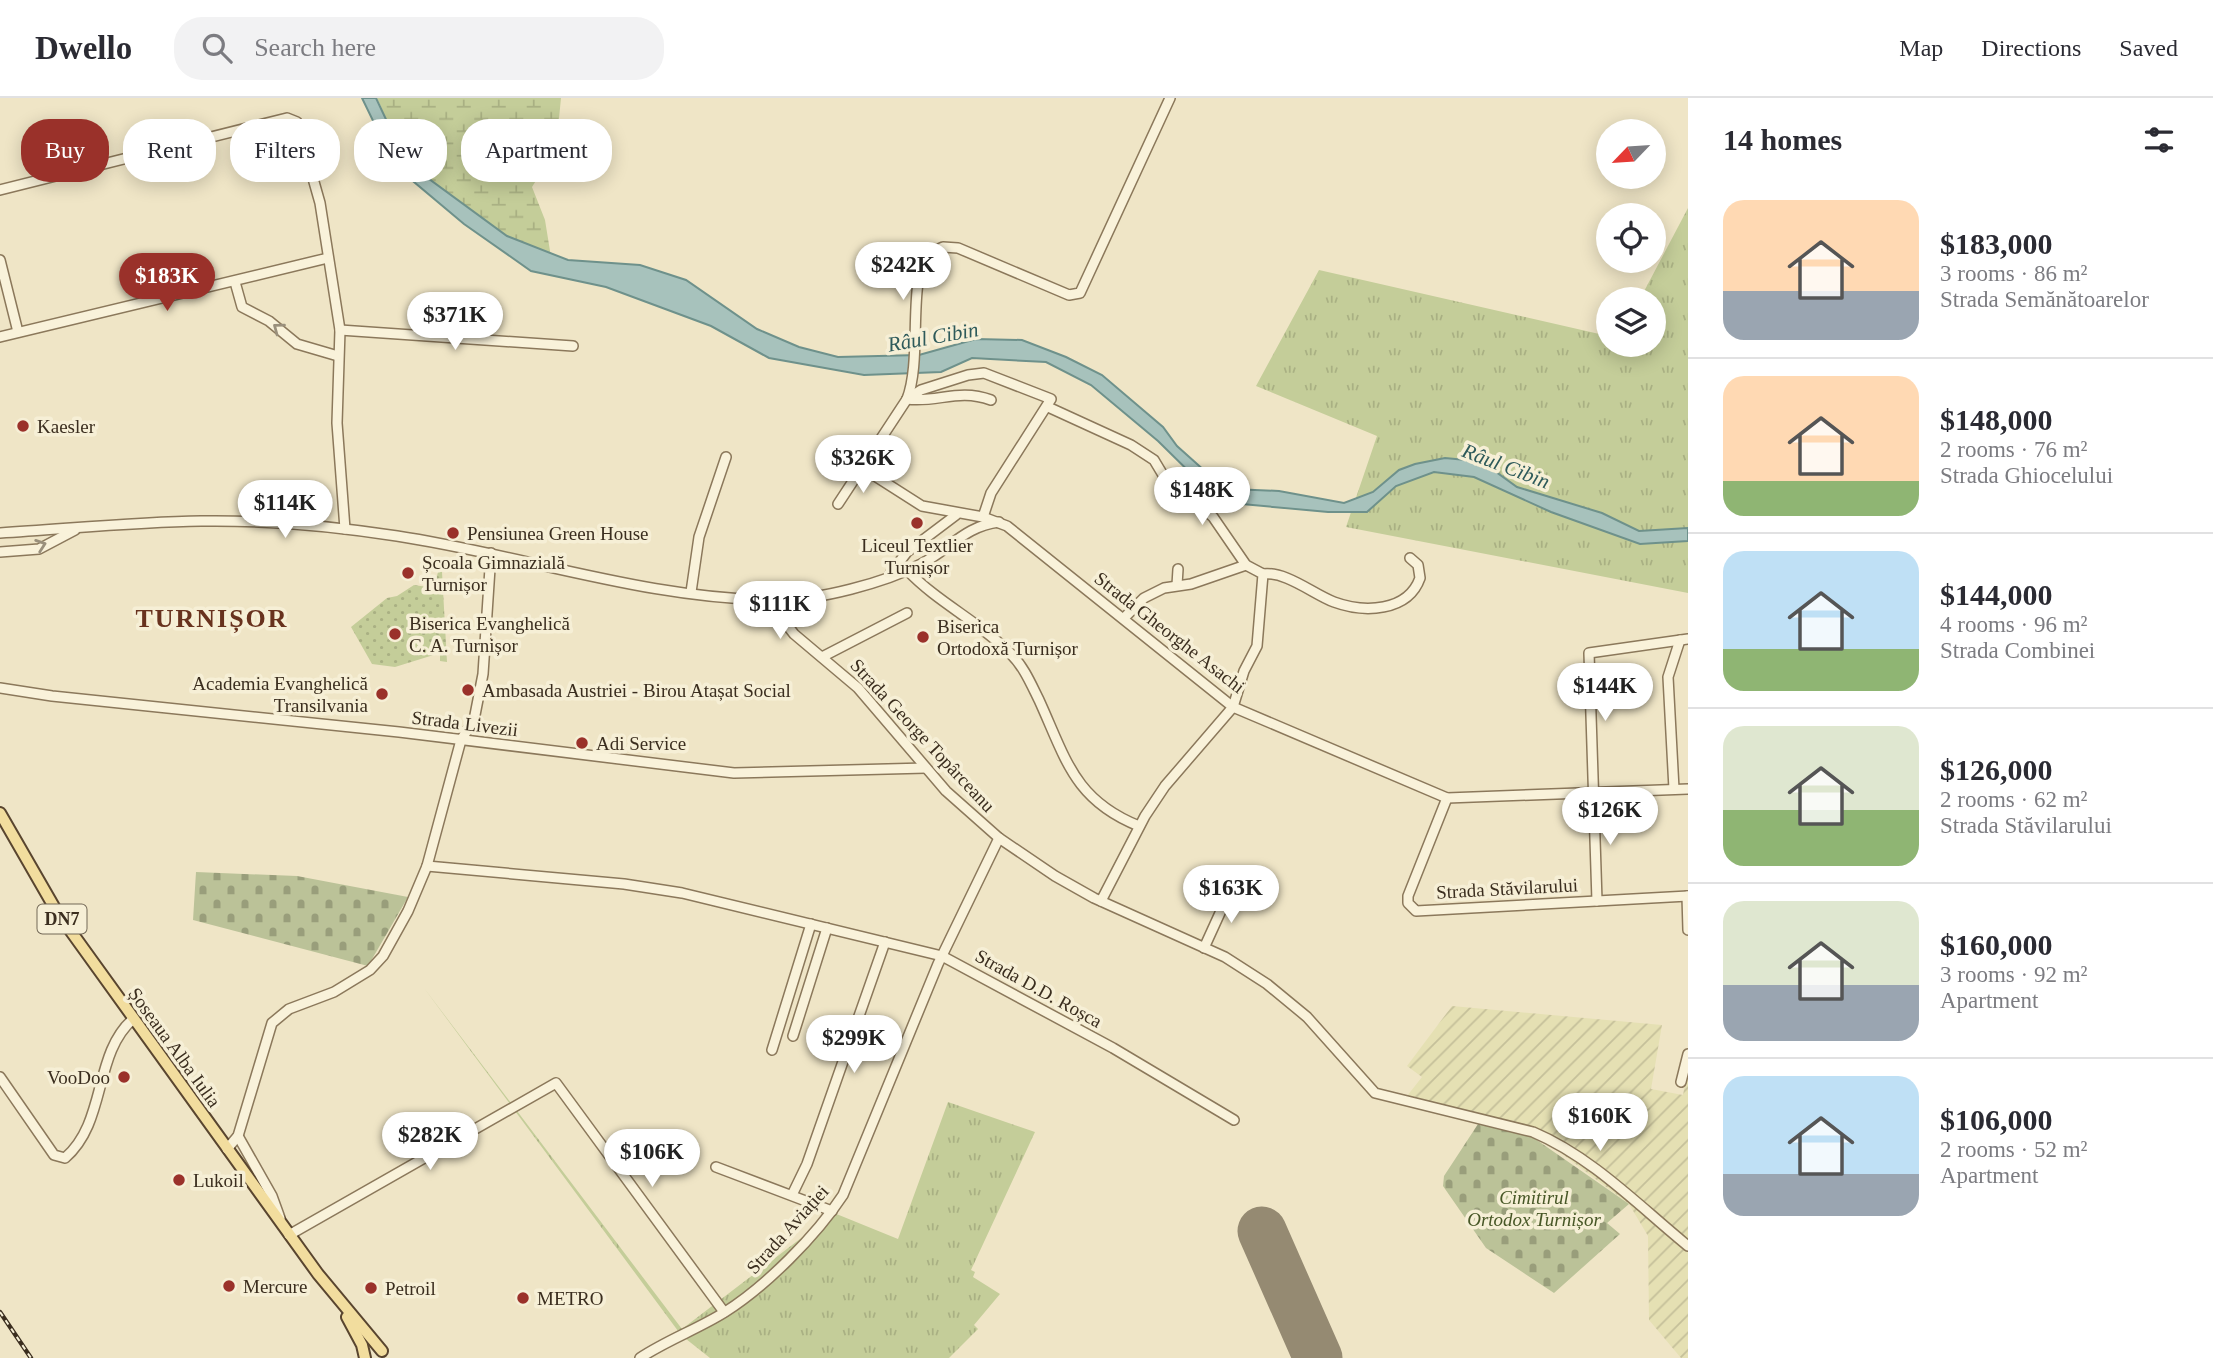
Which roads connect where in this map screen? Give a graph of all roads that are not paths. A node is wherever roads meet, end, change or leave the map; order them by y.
1 (1170, 98) edge
2 (0, 190) edge
3 (328, 258) junction
4 (0, 260) edge
5 (235, 282) junction
6 (340, 330) junction
7 (18, 332) junction
8 (0, 337) edge
9 (573, 346) dead end
10 (338, 356) junction
11 (958, 377) junction
12 (963, 393) junction
13 (907, 399) junction
14 (991, 400) dead end
15 (1050, 403) junction
16 (726, 457) dead end
17 (864, 469) junction
18 (838, 504) dead end
19 (922, 506) junction
20 (956, 514) junction
21 (983, 517) junction
22 (999, 522) junction
23 (80, 528) junction
24 (345, 529) junction
25 (934, 531) junction
26 (0, 533) edge
27 (0, 552) edge
28 (491, 553) junction
29 (1409, 558) dead end
30 (1246, 565) junction
31 (1178, 569) dead end
32 (907, 570) junction
33 (1263, 574) junction
34 (889, 575) junction
35 (1177, 585) junction
36 (691, 592) junction
37 (778, 600) junction
38 (906, 613) dead end
39 (1124, 618) junction
40 (1684, 639) edge
41 (822, 657) junction
42 (0, 688) edge
43 (1233, 706) junction
44 (461, 740) junction
45 (926, 768) junction
46 (1674, 789) junction
47 (1688, 789) edge
48 (1594, 793) junction
49 (1447, 799) junction
50 (0, 813) edge
51 (1139, 826) junction
52 (999, 838) junction
53 (427, 866) junction
54 (1230, 891) dead end
55 (1688, 896) edge
56 (1101, 901) junction
57 (1597, 901) junction
58 (811, 925) junction
59 (827, 928) junction
60 (1688, 930) edge
61 (885, 942) junction
62 (1204, 947) junction
63 (942, 956) junction
64 (133, 1019) junction
65 (793, 1036) dead end
66 (772, 1051) dead end
67 (1688, 1054) edge
68 (0, 1077) edge
69 (1681, 1082) dead end
70 (1234, 1120) dead end
71 (238, 1136) junction
72 (227, 1149) junction
73 (716, 1167) dead end
74 (792, 1195) junction
75 (832, 1211) junction
76 (287, 1232) junction
77 (1688, 1246) edge
78 (333, 1294) junction
79 (724, 1312) junction
80 (382, 1351) junction
81 (365, 1358) edge
82 (393, 1358) edge
83 (640, 1358) edge

1 - 13 street
2 - 3 street
3 - 5 street
3 - 6 street
4 - 7 street
5 - 7 street
10 -> 5 street
6 - 9 street
6 - 10 street
7 - 8 street
10 - 24 street
11 - 12 street
11 - 13 street
11 - 15 street
12 - 13 street
12 - 14 street
13 - 17 street
15 - 21 street
15 - 30 street
16 - 36 street
17 - 18 street
17 - 19 street
19 - 20 street, Strada Gheorghe Asachi
19 - 25 street
20 - 21 street, Strada Gheorghe Asachi
20 - 25 street
21 - 22 street, Strada Gheorghe Asachi
22 - 32 street
22 - 39 street, Strada Gheorghe Asachi
23 - 24 street
23 - 26 street
27 -> 23 street
24 - 28 street
25 - 34 street
28 - 36 street
28 - 44 street
29 - 33 street
30 - 33 street
30 - 35 street
31 - 35 street
32 - 34 street
32 - 51 street
33 - 43 street
34 - 37 street
35 - 39 street
36 - 37 street
37 - 41 street, Strada George Topârceanu
38 - 41 street
39 - 43 street, Strada Gheorghe Asachi
40 - 46 street
40 - 48 street, Strada Stăvilarului
41 - 45 street, Strada George Topârceanu
42 - 44 street, Strada Livezii
43 - 49 street, Strada Gheorghe Asachi
43 - 51 street
44 - 45 street, Strada Livezii
44 - 53 street
45 - 52 street, Strada George Topârceanu
46 - 47 street
46 - 48 street
48 - 49 street
48 - 57 street, Strada Stăvilarului
49 - 57 street, Strada Stăvilarului
50 - 64 main road, Șoseaua Alba Iulia / DN7
51 - 56 street
52 - 56 street, Strada George Topârceanu
52 - 63 street, Strada Aviației
53 - 58 street, Strada D.D. Roșca
53 - 71 street
54 - 62 street
55 - 57 street, Strada Stăvilarului
55 - 60 street
56 - 62 street, Strada George Topârceanu
58 - 59 street, Strada D.D. Roșca
58 - 66 street
59 - 61 street, Strada D.D. Roșca
59 - 65 street
61 - 63 street, Strada D.D. Roșca
61 - 74 street
62 - 77 street, Strada George Topârceanu
63 - 70 street, Strada D.D. Roșca
63 - 75 street, Strada Aviației
64 - 68 street
64 - 72 main road, Șoseaua Alba Iulia / DN7
67 - 69 street
71 - 72 street
71 - 76 street
72 - 76 main road, Șoseaua Alba Iulia / DN7
73 - 74 street
74 - 75 street
75 - 79 street, Strada Aviației
76 - 78 main road, Șoseaua Alba Iulia / DN7
76 - 79 street
78 - 80 main road, Șoseaua Alba Iulia / DN7
78 - 81 main road, Șoseaua Alba Iulia / DN7
79 - 83 street, Strada Aviației
80 - 81 main road, DN7
80 - 82 main road, DN7

